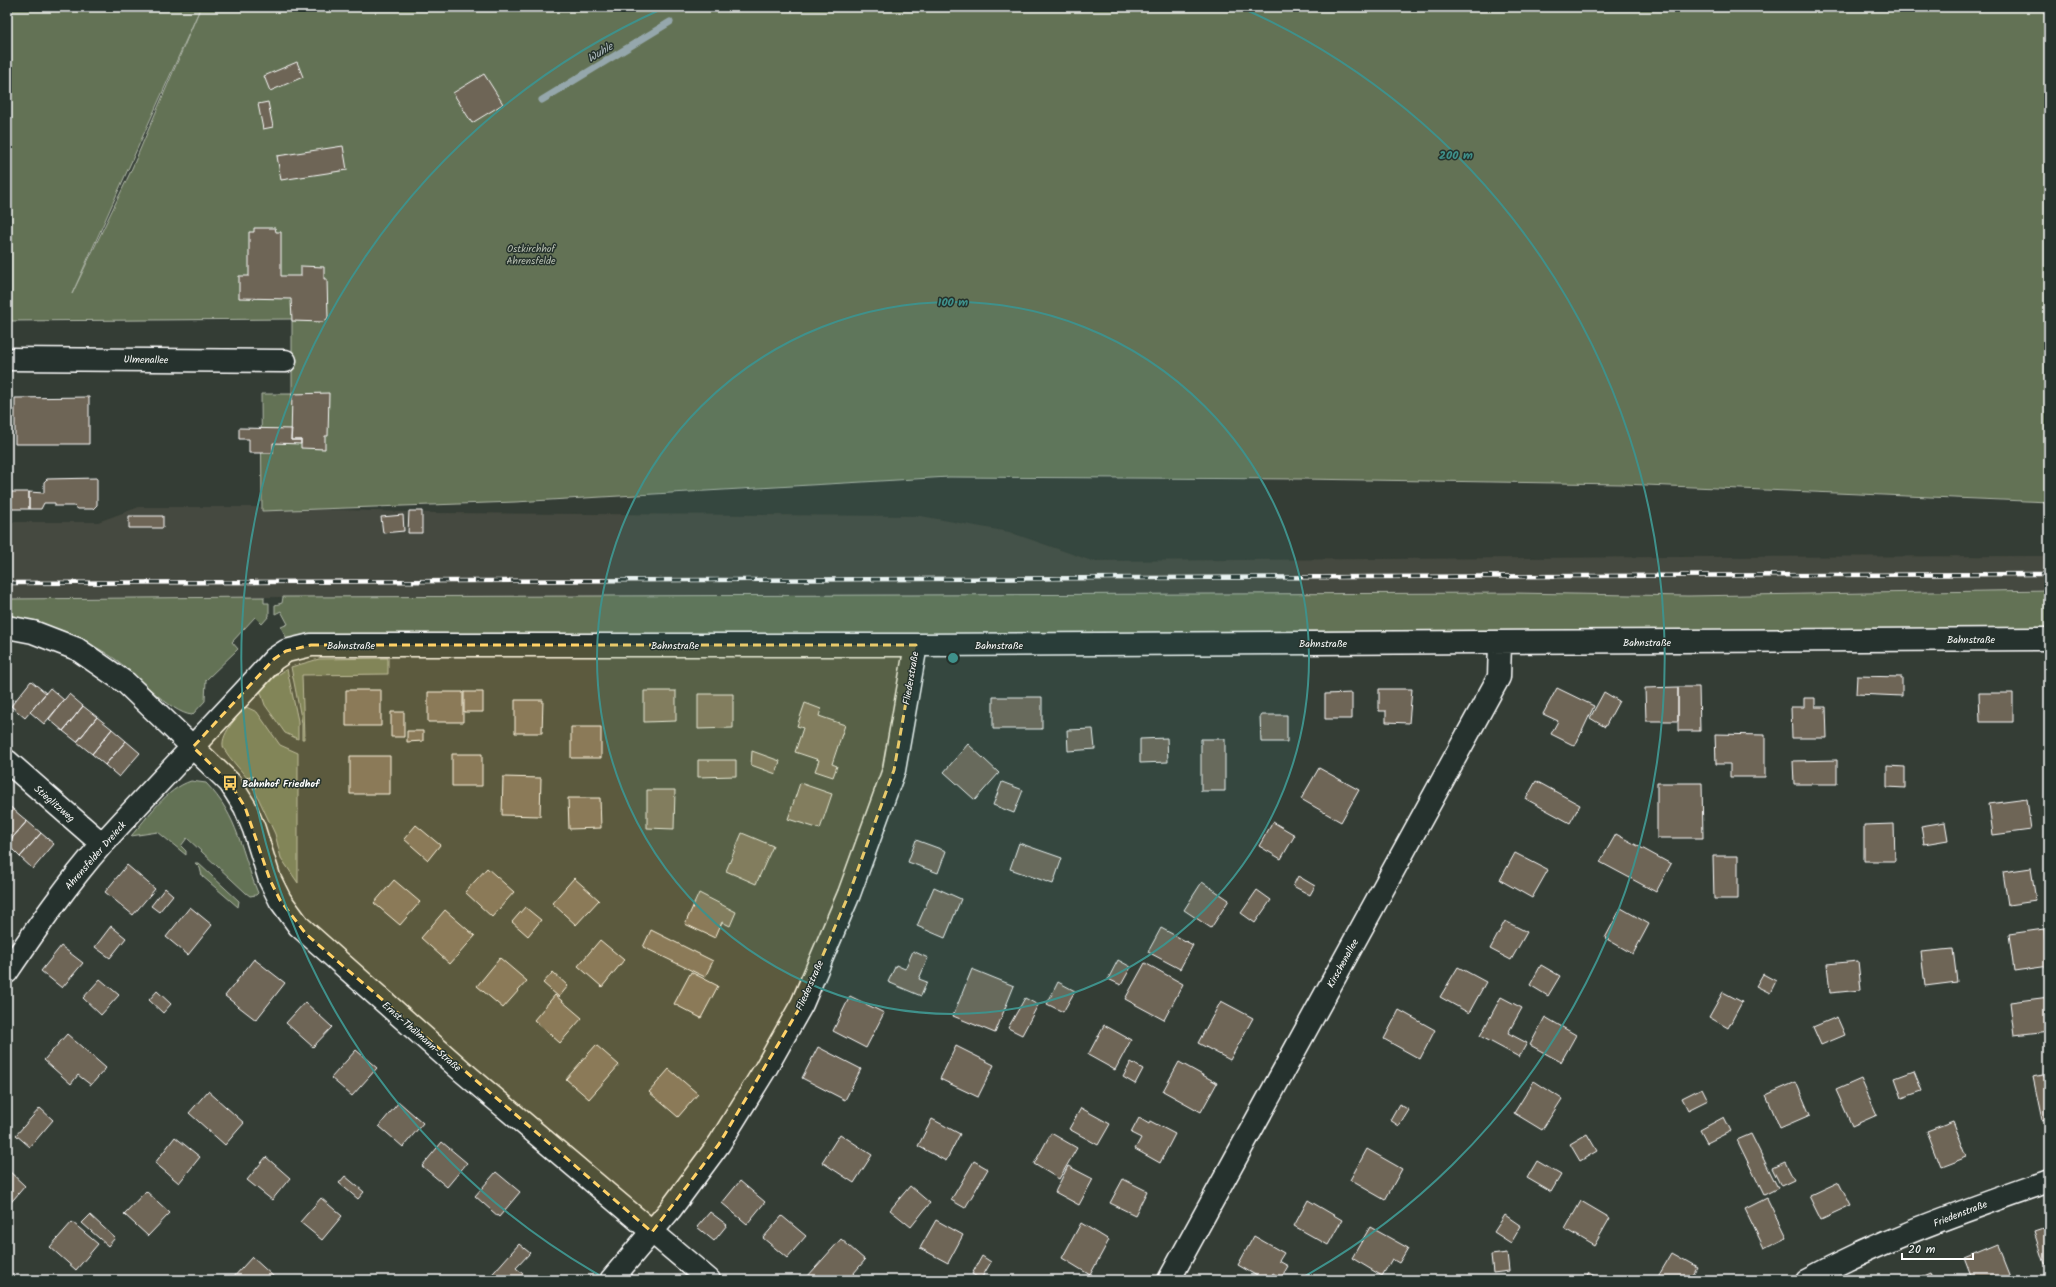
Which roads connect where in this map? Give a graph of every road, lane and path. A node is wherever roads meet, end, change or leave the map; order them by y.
1 (7, 359) edge
2 (285, 361) dead end
3 (7, 627) edge
4 (2049, 639) edge
5 (1500, 643) junction
6 (916, 645) junction
7 (193, 747) junction
8 (7, 761) edge
9 (102, 844) junction
10 (7, 972) edge
11 (2049, 1181) edge
12 (652, 1232) junction
13 (611, 1280) edge
14 (709, 1280) edge
15 (1169, 1280) edge
16 (1807, 1280) edge

1 - 2 street, Ulmenallee
3 - 7 street
4 - 5 street, Bahnstraße
5 - 6 street, Bahnstraße
5 - 15 street, Kirschenallee
6 - 7 street, Bahnstraße
6 - 12 street, Fliederstraße
7 - 9 street, Ahrensfelder Dreieck
7 - 12 street, Ernst-Thälmann-Straße
8 - 9 street, Stieglitzweg
9 - 10 street, Ahrensfelder Dreieck
11 - 16 street, Friedenstraße
12 - 13 street, Fliederstraße
12 - 14 street, Ernst-Thälmann-Straße

